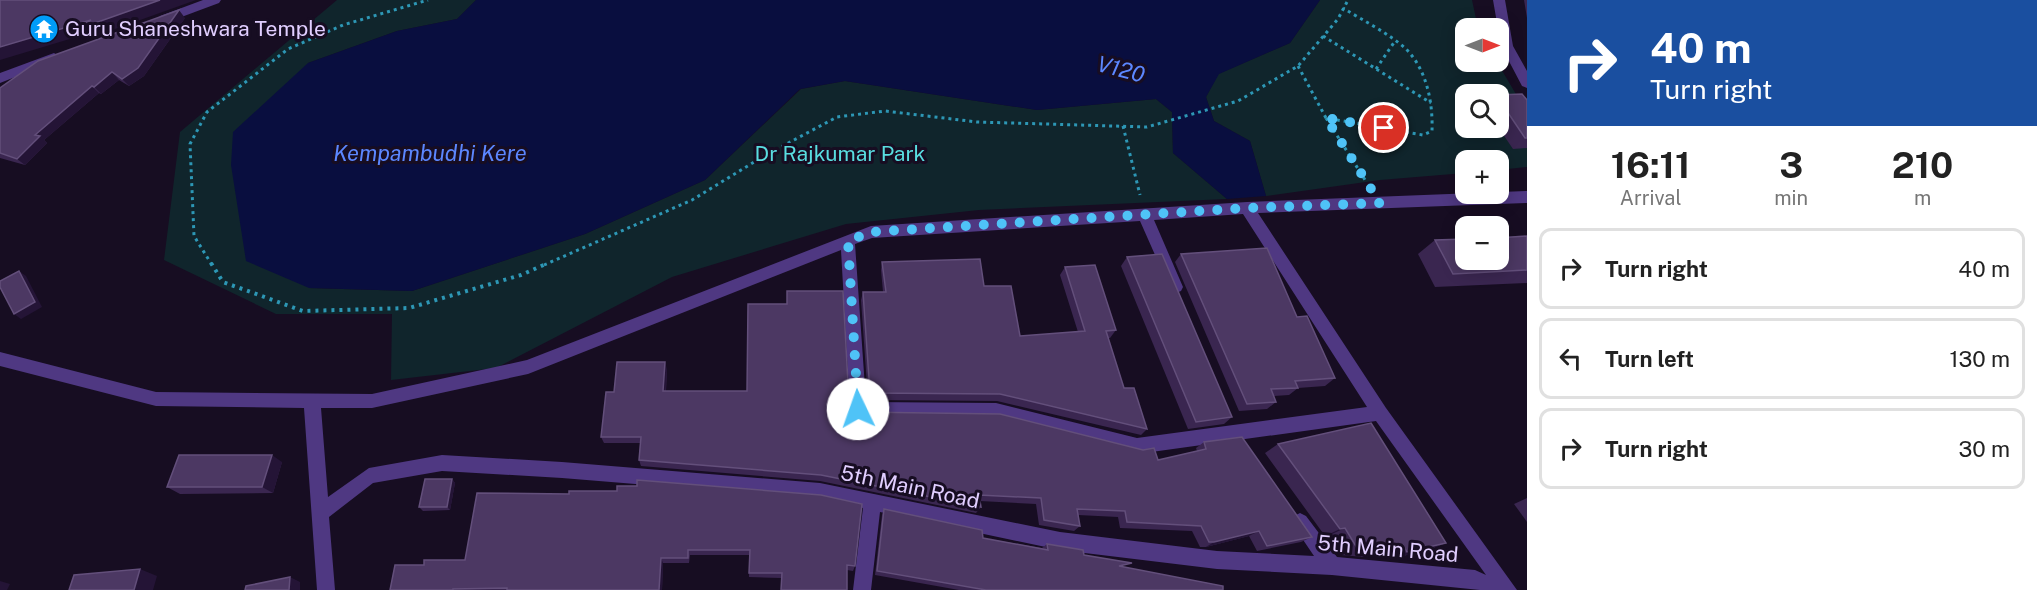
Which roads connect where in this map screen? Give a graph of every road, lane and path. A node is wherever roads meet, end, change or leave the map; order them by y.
1 (215, 0) edge
2 (428, 0) edge
3 (1348, 0) edge
4 (1499, 0) edge
5 (1343, 8) junction
6 (150, 24) edge
7 (1323, 36) junction
8 (1395, 41) junction
9 (62, 55) edge
10 (1298, 66) junction
11 (1376, 69) junction
12 (0, 78) edge
13 (1527, 83) edge
14 (1431, 103) junction
15 (1326, 118) junction
16 (1123, 126) junction
17 (1527, 197) edge
18 (1380, 203) junction
19 (1247, 208) junction
20 (1145, 215) junction
21 (848, 241) junction
22 (1183, 302) edge
23 (0, 359) edge
24 (312, 401) junction
25 (1380, 413) junction
26 (872, 502) junction
27 (1292, 509) edge
28 (319, 514) junction
29 (1332, 566) junction
30 (326, 590) edge
31 (862, 590) edge
32 (1501, 590) edge
33 (1508, 590) edge

1 - 6 street
2 - 16 path
3 - 5 path
4 - 13 street
5 - 7 path
5 - 8 path
7 - 10 path
7 - 11 path
8 - 11 path
8 - 14 path
9 - 12 street
10 - 15 path
10 - 16 path
11 - 14 path
14 - 15 path
15 - 18 path
16 - 20 path
17 - 18 street
18 - 19 street
19 - 20 street
19 - 25 street
20 - 21 street
20 - 22 street
21 - 24 street
21 - 25 street
23 - 24 street
24 - 28 street
25 - 33 street
26 - 28 street, 5th Main Road
26 - 29 street, 5th Main Road
26 - 31 street
27 - 29 street
28 - 30 street
29 - 32 street, 5th Main Road

